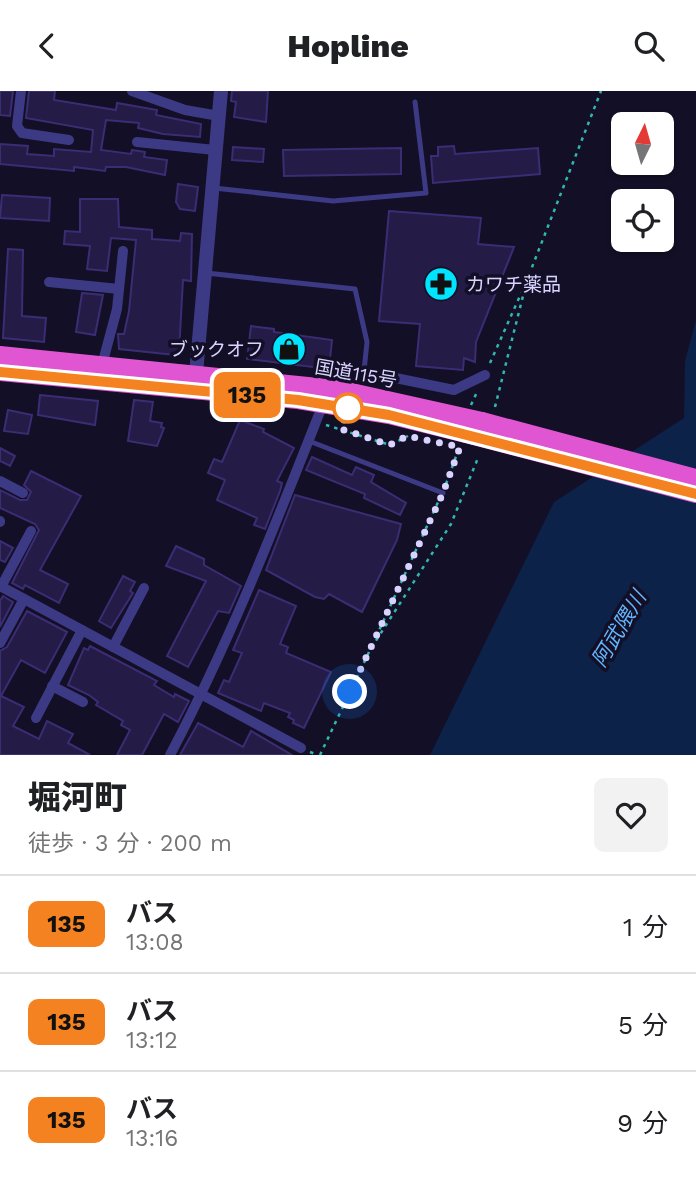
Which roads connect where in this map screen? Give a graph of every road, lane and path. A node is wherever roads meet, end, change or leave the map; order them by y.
1 (22, 91) edge
2 (132, 91) edge
3 (221, 91) edge
4 (601, 91) edge
5 (415, 102) dead end
6 (219, 116) junction
7 (69, 140) dead end
8 (138, 142) dead end
9 (215, 150) junction
10 (211, 187) junction
11 (123, 251) dead end
12 (203, 273) junction
13 (527, 280) junction
14 (49, 282) dead end
15 (119, 289) junction
16 (0, 355) edge
17 (102, 365) junction
18 (364, 371) junction
19 (0, 372) edge
20 (485, 375) junction
21 (195, 382) junction
22 (338, 389) junction
23 (323, 404) junction
24 (316, 421) junction
25 (475, 423) junction
26 (420, 438) dead end
27 (309, 441) junction
28 (478, 458) dead end
29 (696, 478) edge
30 (0, 481) edge
31 (23, 493) dead end
32 (443, 493) junction
33 (696, 494) edge
34 (31, 531) dead end
35 (1, 587) edge
36 (144, 588) dead end
37 (24, 599) junction
38 (82, 630) junction
39 (0, 643) edge
40 (113, 647) junction
41 (372, 647) junction
42 (52, 686) junction
43 (202, 696) junction
44 (83, 702) dead end
45 (36, 718) dead end
46 (301, 748) dead end
47 (170, 755) edge
48 (320, 755) edge

1 - 7 street
2 - 6 street
3 - 6 street
4 - 13 path
5 - 10 lane
6 - 9 street
8 - 9 street
9 - 10 street
10 - 12 street
11 - 15 street
12 - 18 lane
12 - 21 street
13 - 20 path
13 - 25 path
14 - 15 street
15 - 17 street
16 - 17 highway, 国道115号
17 - 21 highway, 国道115号
18 - 20 street
18 - 22 street
19 - 21 highway, 国道115号
20 - 25 path
21 - 22 highway, 国道115号
21 - 23 highway, 国道115号
22 - 25 highway, 国道115号
23 - 24 street
23 - 25 highway, 国道115号
24 - 26 path
24 - 27 street
25 - 29 highway, 国道115号, bridge
25 - 32 path
25 - 33 highway, 国道115号, bridge
27 - 32 lane
27 - 43 street
28 - 41 path
30 - 31 street
32 - 41 path
34 - 35 street
35 - 37 street
36 - 40 street
37 - 38 street
37 - 39 street
38 - 40 street
38 - 42 street
40 - 43 street
41 - 48 path
42 - 44 street
42 - 45 street
43 - 46 street
43 - 47 street

